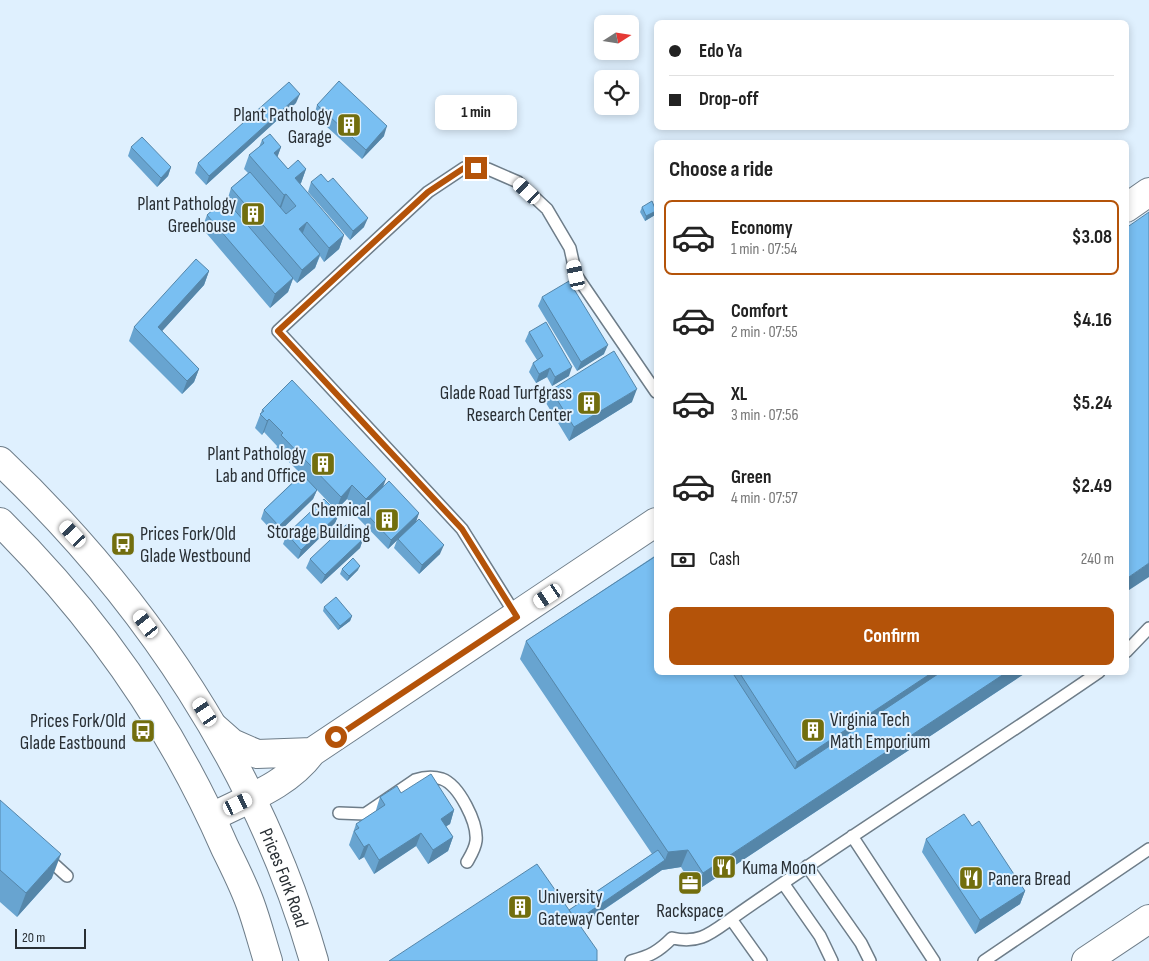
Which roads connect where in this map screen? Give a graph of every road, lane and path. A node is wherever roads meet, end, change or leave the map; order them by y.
1 (1149, 192) edge
2 (1129, 206) edge
3 (654, 389) edge
4 (0, 461) edge
5 (0, 522) edge
6 (654, 523) edge
7 (517, 617) junction
8 (1149, 628) edge
9 (1129, 649) edge
10 (1094, 675) edge
11 (215, 728) junction
12 (312, 752) junction
13 (251, 798) junction
14 (339, 813) dead end
15 (212, 816) junction
16 (852, 836) junction
17 (33, 845) edge
18 (1149, 849) edge
19 (467, 862) dead end
20 (807, 866) junction
21 (67, 876) dead end
22 (783, 883) junction
23 (731, 918) junction
24 (1149, 919) edge
25 (268, 961) edge
26 (314, 961) edge
27 (631, 961) edge
28 (761, 961) edge
29 (832, 961) edge
30 (870, 961) edge
31 (934, 961) edge
32 (984, 961) edge
33 (1086, 961) edge

1 - 2 main road
3 - 7 lane
4 - 11 main road, Prices Fork Road
5 - 15 main road
6 - 7 main road
7 - 12 main road
8 - 9 lane
10 - 16 lane
11 - 12 main road
11 - 13 main road, Prices Fork Road
12 - 13 main road
13 - 15 main road
13 - 26 main road, Prices Fork Road
14 - 19 lane
15 - 25 main road
16 - 20 lane
16 - 31 lane
17 - 21 lane
18 - 32 lane
20 - 22 lane
20 - 30 lane
22 - 23 lane
22 - 29 lane
23 - 27 lane
23 - 28 lane
24 - 33 main road

